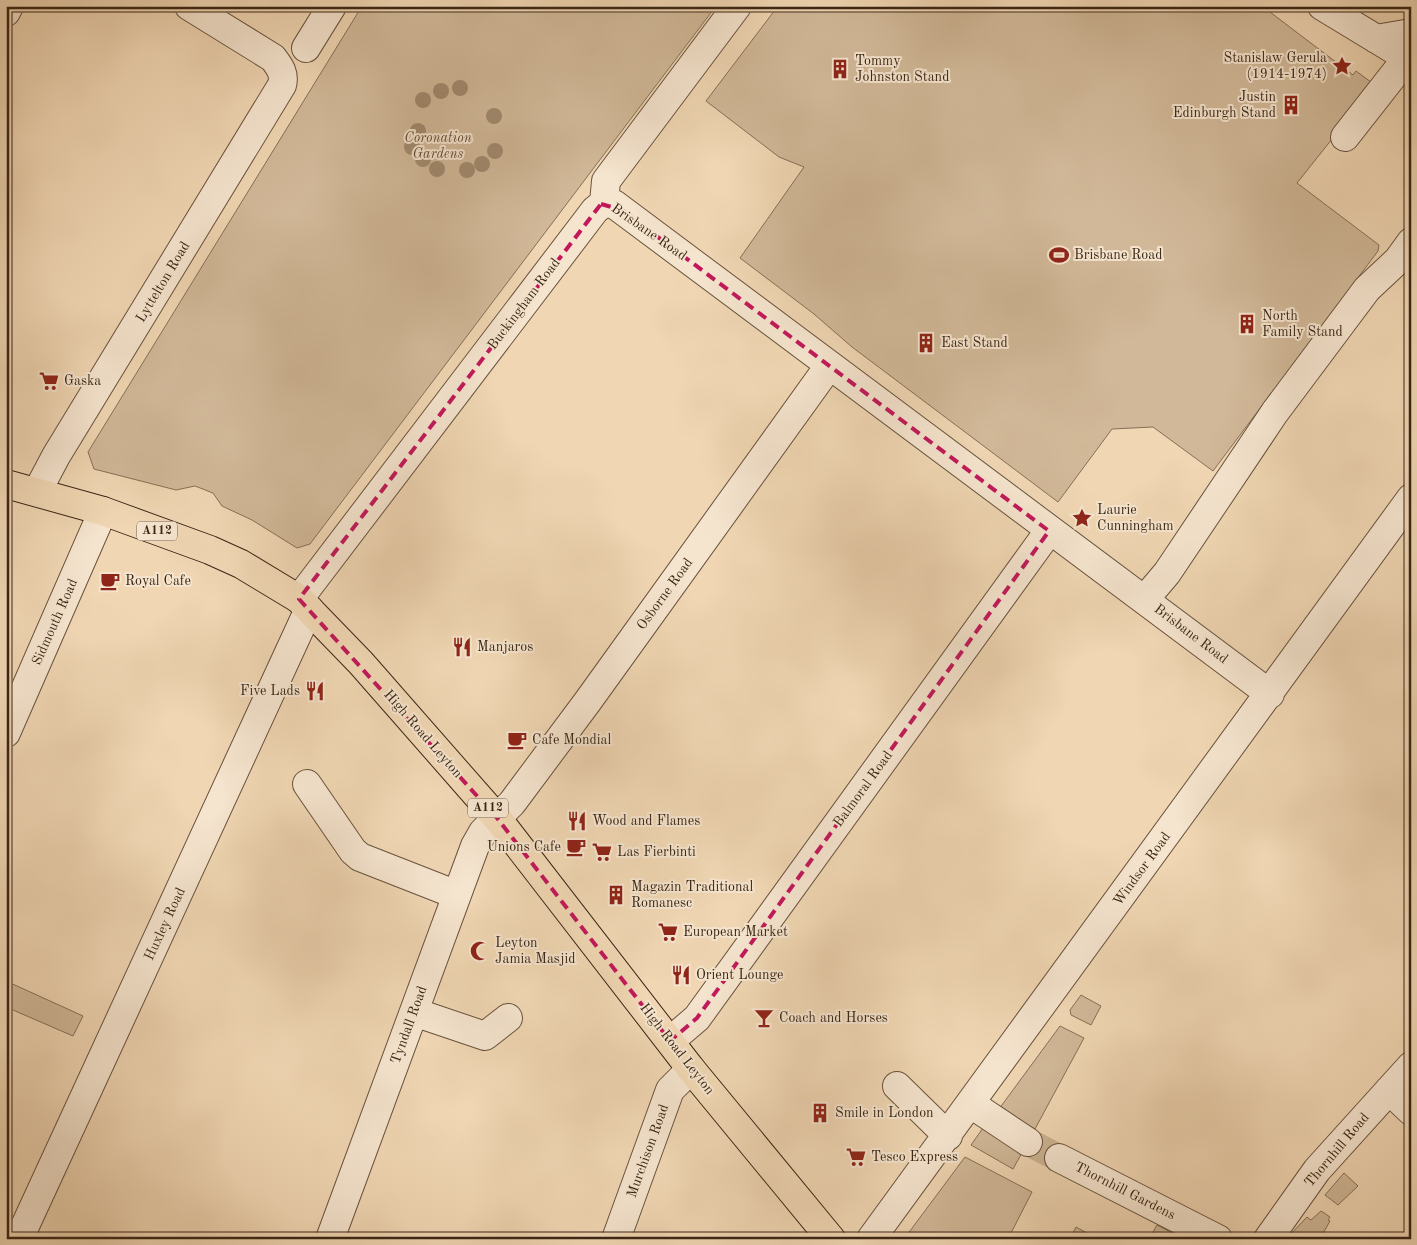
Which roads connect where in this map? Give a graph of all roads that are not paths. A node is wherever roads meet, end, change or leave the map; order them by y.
1 (10, 6) edge
2 (189, 6) edge
3 (332, 6) edge
4 (737, 6) edge
5 (1322, 6) edge
6 (6, 12) edge
7 (306, 48) dead end
8 (1410, 50) edge
9 (1345, 137) dead end
10 (604, 203) junction
11 (1411, 242) edge
12 (829, 366) junction
13 (6, 484) edge
14 (38, 492) junction
15 (1411, 498) edge
16 (103, 511) junction
17 (1049, 531) junction
18 (1145, 599) junction
19 (304, 604) junction
20 (1270, 694) junction
21 (6, 733) edge
22 (307, 784) dead end
23 (497, 818) junction
24 (457, 895) junction
25 (414, 1012) junction
26 (508, 1018) dead end
27 (670, 1041) junction
28 (1411, 1066) edge
29 (691, 1069) junction
30 (897, 1086) dead end
31 (1389, 1090) junction
32 (971, 1104) junction
33 (1411, 1111) edge
34 (948, 1136) junction
35 (1028, 1142) tunnel mouth
36 (1060, 1158) tunnel mouth
37 (20, 1239) edge
38 (330, 1239) edge
39 (616, 1239) edge
40 (830, 1239) edge
41 (872, 1239) edge
42 (1218, 1239) edge
43 (1268, 1239) edge

1 - 6 street
2 - 14 street, Lyttelton Road
3 - 7 street
4 - 10 street
5 - 8 street
8 - 9 street
10 - 12 street, Brisbane Road
10 - 19 street, Buckingham Road
11 - 18 street
12 - 17 street, Brisbane Road
12 - 23 street, Osborne Road
13 - 14 main road, High Road Leyton / A112
14 - 16 main road, High Road Leyton / A112
15 - 20 street, Windsor Road
16 - 19 main road, High Road Leyton / A112
16 - 21 street, Sidmouth Road
17 - 18 street, Brisbane Road
17 - 27 street, Balmoral Road
18 - 20 street, Brisbane Road
19 - 23 main road, High Road Leyton / A112
19 - 37 street, Huxley Road
20 - 32 street, Windsor Road
22 - 24 street
23 - 24 street, Tyndall Road
23 - 27 main road, High Road Leyton / A112
24 - 25 street, Tyndall Road
25 - 26 street
25 - 38 street, Tyndall Road
27 - 29 main road, High Road Leyton / A112
28 - 31 street, Thornhill Road
29 - 39 street, Murchison Road
29 - 40 main road, High Road Leyton / A112
30 - 34 street
31 - 33 street
31 - 43 street, Thornhill Road
32 - 34 street, Windsor Road
32 - 35 street
34 - 41 street, Windsor Road
36 - 42 street, Thornhill Gardens

